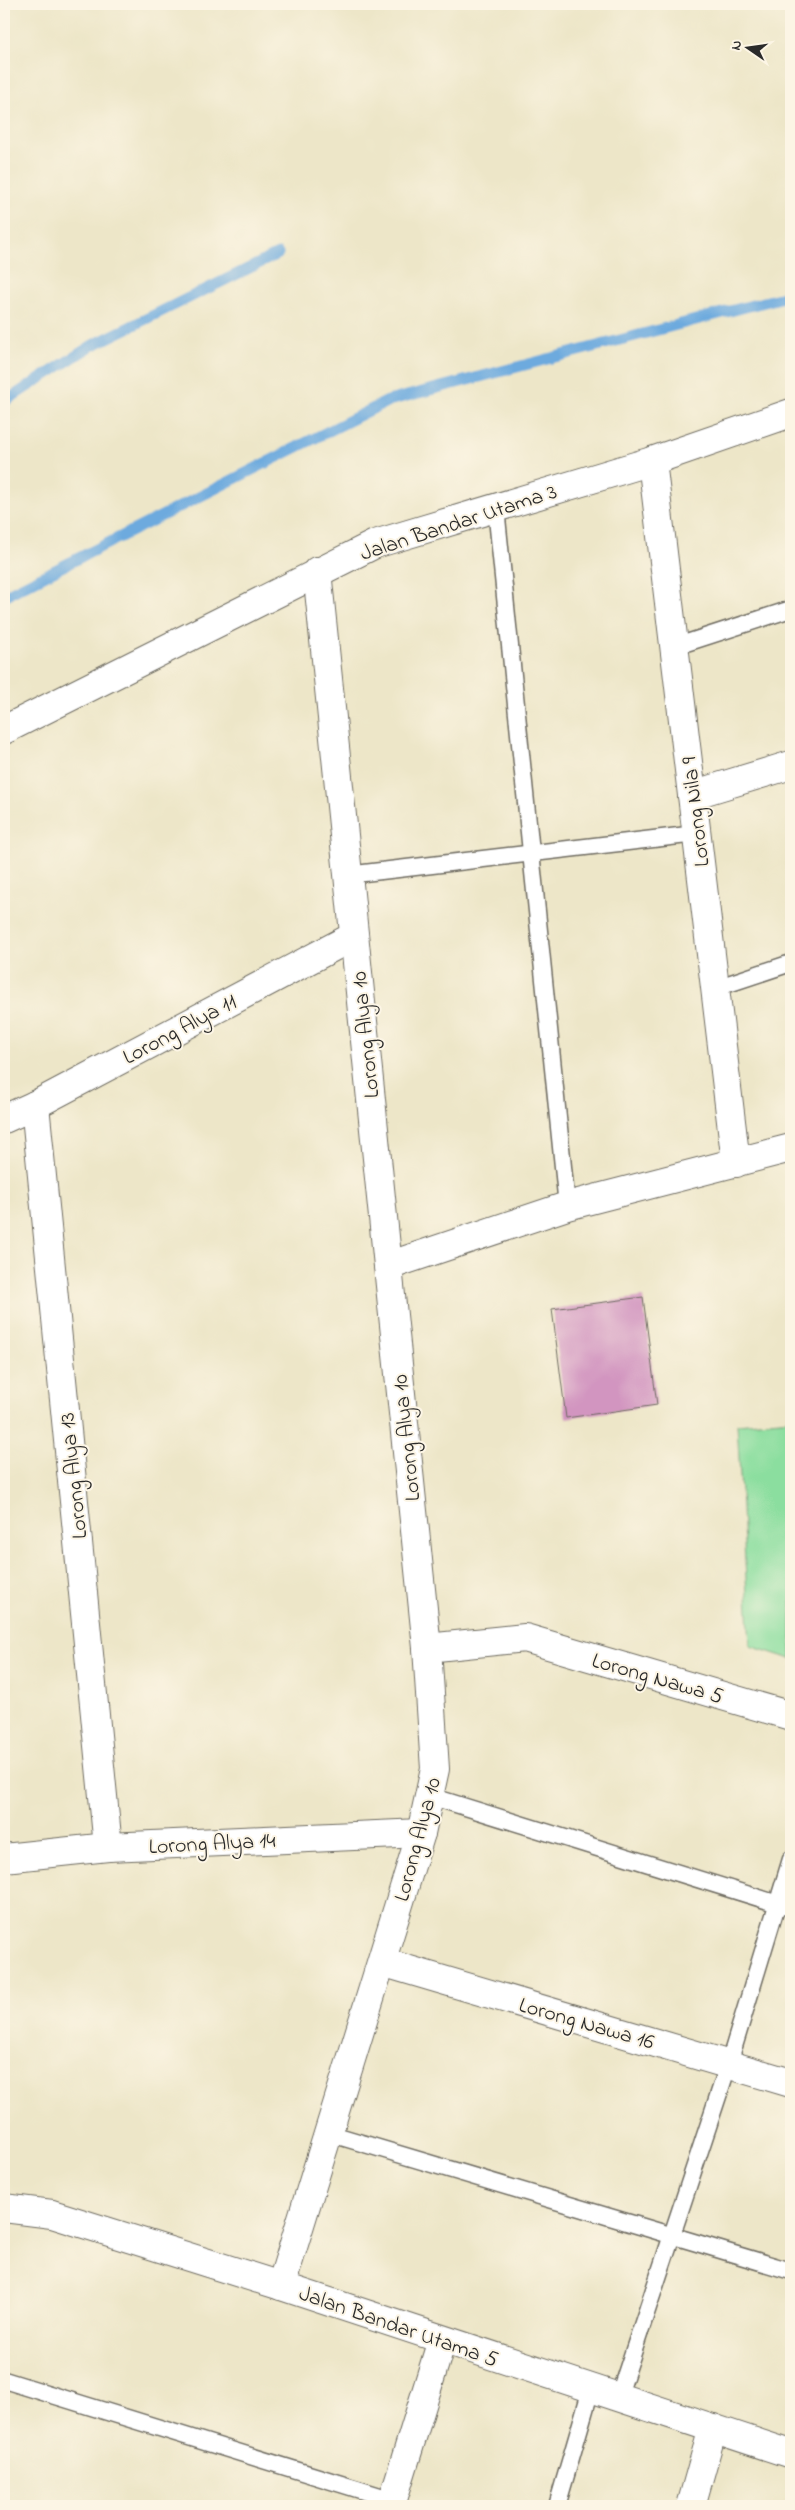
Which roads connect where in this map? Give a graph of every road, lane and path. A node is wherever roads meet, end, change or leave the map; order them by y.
1 (791, 413) edge
2 (652, 461) junction
3 (496, 508) junction
4 (317, 571) junction
5 (791, 609) edge
6 (674, 647) junction
7 (4, 730) edge
8 (791, 765) edge
9 (692, 795) junction
10 (696, 834) junction
11 (531, 853) junction
12 (347, 875) junction
13 (354, 936) junction
14 (791, 962) edge
15 (716, 988) junction
16 (35, 1104) junction
17 (4, 1119) edge
18 (791, 1148) edge
19 (736, 1162) junction
20 (567, 1206) junction
21 (388, 1266) junction
22 (427, 1648) junction
23 (791, 1716) edge
24 (430, 1796) junction
25 (421, 1833) junction
26 (108, 1847) junction
27 (4, 1858) edge
28 (791, 1859) edge
29 (784, 1906) edge
30 (382, 1962) junction
31 (728, 2063) junction
32 (791, 2083) edge
33 (328, 2133) junction
34 (4, 2208) edge
35 (671, 2236) junction
36 (791, 2271) edge
37 (281, 2286) junction
38 (442, 2340) junction
39 (4, 2380) edge
40 (592, 2389) junction
41 (618, 2398) junction
42 (713, 2428) junction
43 (791, 2454) edge
44 (392, 2503) edge
45 (557, 2506) edge
46 (691, 2506) edge

1 - 2 street, Jalan Bandar Utama 3
2 - 3 street, Jalan Bandar Utama 3
2 - 6 street, Lorong Nila 9
3 - 4 street, Jalan Bandar Utama 3
3 - 11 lane
4 - 7 street, Jalan Bandar Utama 3
4 - 12 street, Lorong Alya 10
5 - 6 lane
6 - 9 street, Lorong Nila 9
8 - 9 street
9 - 10 street, Lorong Nila 9
10 - 11 lane
10 - 15 street, Lorong Nila 9
11 - 12 lane
11 - 20 lane
12 - 13 street, Lorong Alya 10
13 - 16 street, Lorong Alya 11
13 - 21 street, Lorong Alya 10
14 - 15 lane
15 - 19 street, Lorong Nila 9
16 - 17 street, Lorong Alya 11
16 - 26 street, Lorong Alya 13
18 - 19 street
19 - 20 street
20 - 21 street
21 - 22 street, Lorong Alya 10
22 - 23 street, Lorong Nawa 5
22 - 24 street, Lorong Alya 10
24 - 25 street, Lorong Alya 10
24 - 29 lane
25 - 26 street, Lorong Alya 14
25 - 30 street, Lorong Alya 10
26 - 27 street, Lorong Alya 14
28 - 29 lane
29 - 31 lane
30 - 31 street, Lorong Nawa 16
30 - 33 street, Lorong Alya 10
31 - 32 street, Lorong Nawa 16
31 - 35 lane
33 - 35 lane
33 - 37 street, Lorong Alya 10
34 - 37 street, Jalan Bandar Utama 5
35 - 36 lane
35 - 41 lane
37 - 38 street, Jalan Bandar Utama 5
38 - 40 street, Jalan Bandar Utama 5
38 - 44 street
39 - 44 lane
40 - 41 street, Jalan Bandar Utama 5
40 - 45 lane
41 - 42 street, Jalan Bandar Utama 5
42 - 43 street, Jalan Bandar Utama 5
42 - 46 street

